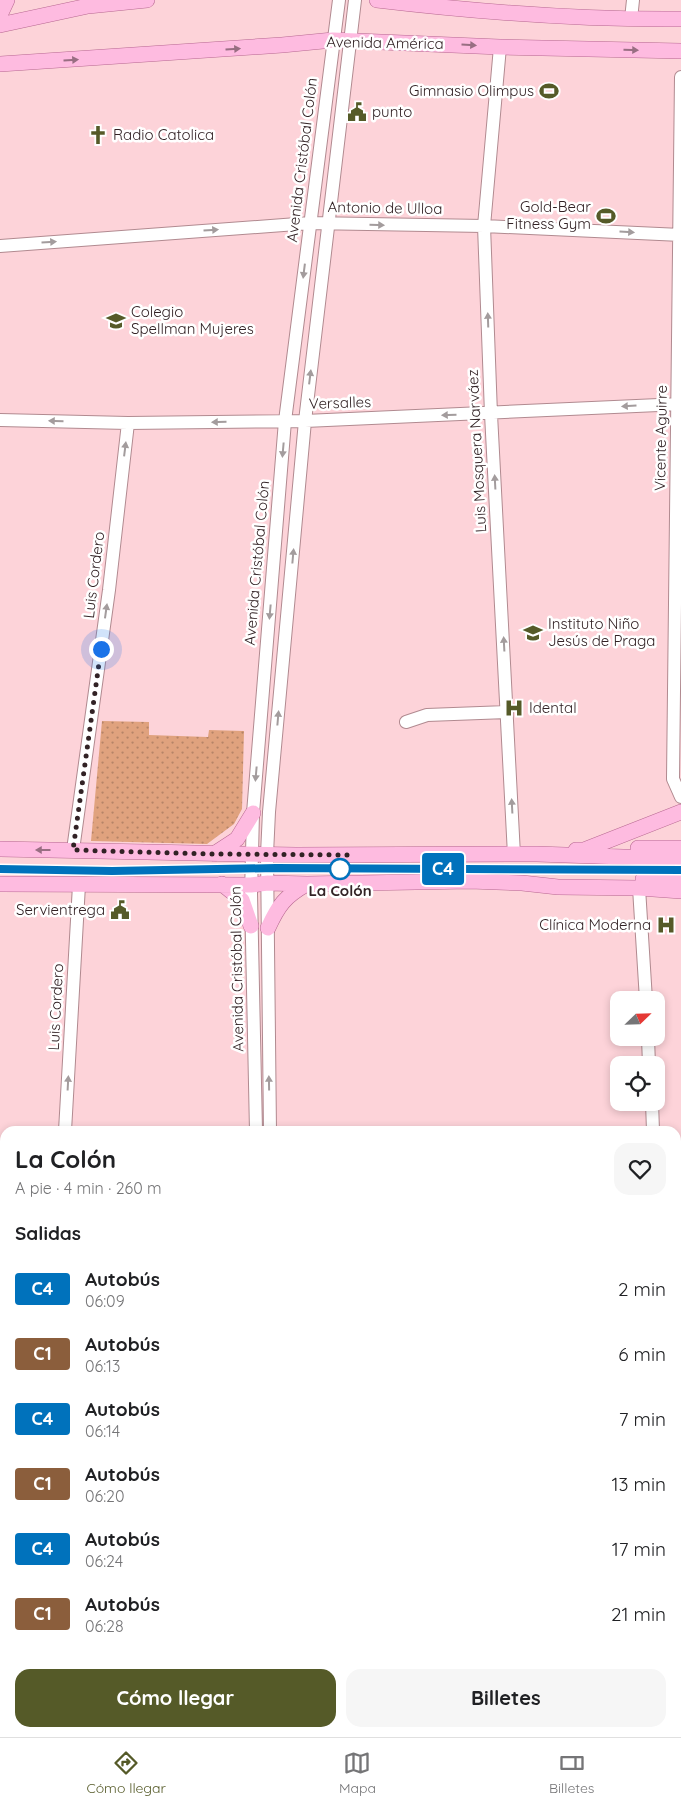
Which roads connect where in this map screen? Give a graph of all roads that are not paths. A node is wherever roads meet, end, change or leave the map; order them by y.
1 (8, 0) edge
2 (59, 0) edge
3 (147, 0) edge
4 (339, 0) edge
5 (355, 0) edge
6 (377, 0) edge
7 (633, 0) edge
8 (88, 6) junction
9 (487, 6) edge
10 (0, 15) edge
11 (631, 19) junction
12 (681, 19) edge
13 (0, 24) edge
14 (350, 39) junction
15 (334, 40) junction
16 (500, 47) junction
17 (681, 51) edge
18 (0, 64) edge
19 (681, 77) edge
20 (310, 223) junction
21 (328, 224) junction
22 (484, 226) junction
23 (680, 235) edge
24 (0, 246) edge
25 (679, 404) edge
26 (491, 414) junction
27 (0, 420) edge
28 (305, 421) junction
29 (285, 422) junction
30 (128, 423) junction
31 (507, 712) junction
32 (406, 722) dead end
33 (681, 797) edge
34 (681, 812) edge
35 (253, 813) junction
36 (675, 848) edge
37 (0, 850) edge
38 (73, 850) junction
39 (584, 850) junction
40 (214, 854) junction
41 (252, 854) junction
42 (267, 854) junction
43 (537, 854) junction
44 (514, 855) junction
45 (681, 859) edge
46 (522, 882) junction
47 (268, 883) junction
48 (0, 884) edge
49 (222, 884) junction
50 (307, 884) junction
51 (79, 885) junction
52 (251, 885) junction
53 (639, 888) junction
54 (680, 888) edge
55 (252, 926) junction
56 (268, 928) junction
57 (645, 991) edge
58 (652, 1111) edge
59 (65, 1126) edge
60 (256, 1126) edge
61 (270, 1126) edge
62 (653, 1126) edge

1 - 10 main road
2 - 8 main road
3 - 8 main road
4 - 15 street, Avenida Cristóbal Colón
5 - 14 street, Avenida Cristóbal Colón
6 - 9 main road
7 - 11 street
8 - 13 main road
9 - 11 main road
10 - 13 main road
11 - 12 main road
14 - 15 main road, Avenida América
14 -> 16 main road, Avenida América
14 - 21 street, Avenida Cristóbal Colón
18 -> 15 main road, Avenida América
15 - 20 street, Avenida Cristóbal Colón
16 -> 17 main road, Avenida América
16 - 22 street, Luis Mosquera Narváez
19 - 23 street, Vicente Aguirre
20 - 21 street, Antonio de Ulloa
24 -> 20 street, Antonio de Ulloa
20 -> 29 street, Avenida Cristóbal Colón
21 -> 22 street, Antonio de Ulloa
28 -> 21 street, Avenida Cristóbal Colón
22 -> 23 street, Antonio de Ulloa
26 -> 22 street, Luis Mosquera Narváez
23 - 25 street, Vicente Aguirre
25 -> 26 street, Versalles
25 - 33 street, Vicente Aguirre
26 -> 28 street, Versalles
31 -> 26 street, Luis Mosquera Narváez
30 -> 27 street, Versalles
28 - 29 street, Versalles
42 -> 28 street, Avenida Cristóbal Colón
29 -> 30 street, Versalles
29 -> 35 street, Avenida Cristóbal Colón
38 -> 30 street, Luis Cordero
31 - 32 street
44 -> 31 street, Luis Mosquera Narváez
34 - 39 main road
35 - 40 main road
35 - 41 street, Avenida Cristóbal Colón
36 - 39 main road
38 -> 37 main road
38 - 40 main road
39 - 43 main road
40 - 41 main road
41 - 42 main road
41 - 52 street, Avenida Cristóbal Colón
42 - 44 main road
42 - 47 street, Avenida Cristóbal Colón
43 - 44 main road
43 - 45 main road
46 - 50 main road
46 - 53 main road
46 - 54 main road
47 - 50 main road
47 - 52 main road
47 - 56 street, Avenida Cristóbal Colón
48 - 51 main road
49 - 51 main road
49 - 52 main road
49 - 55 main road
50 - 56 main road
59 -> 51 street, Luis Cordero
52 - 55 street, Avenida Cristóbal Colón
53 - 54 main road
53 - 57 street
55 - 60 street, Avenida Cristóbal Colón
61 -> 56 street, Avenida Cristóbal Colón
58 - 62 street

